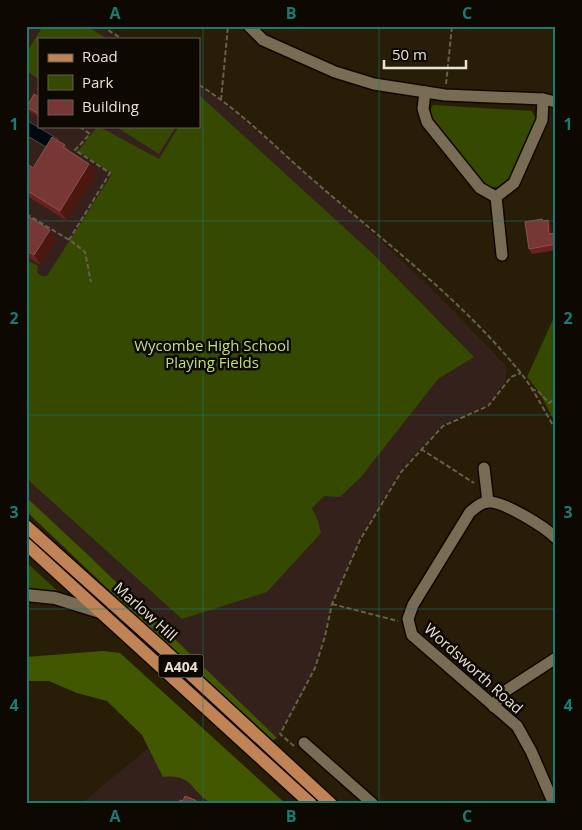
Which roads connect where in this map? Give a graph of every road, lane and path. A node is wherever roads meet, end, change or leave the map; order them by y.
1 (102, 26) edge
2 (228, 26) edge
3 (249, 26) edge
4 (452, 26) edge
5 (120, 38) edge
6 (200, 86) edge
7 (425, 92) junction
8 (444, 95) junction
9 (543, 99) junction
10 (221, 100) junction
11 (556, 102) edge
12 (82, 128) edge
13 (496, 197) junction
14 (26, 214) edge
15 (69, 240) junction
16 (502, 254) dead end
17 (91, 282) dead end
18 (521, 373) junction
19 (530, 389) junction
20 (556, 398) edge
21 (556, 430) edge
22 (422, 449) junction
23 (484, 468) dead end
24 (487, 496) junction
25 (28, 527) edge
26 (556, 538) edge
27 (26, 544) edge
28 (26, 595) edge
29 (332, 604) junction
30 (100, 612) junction
31 (408, 624) junction
32 (556, 658) edge
33 (494, 707) junction
34 (280, 734) junction
35 (285, 738) dead end
36 (276, 742) dead end
37 (304, 743) dead end
38 (312, 804) edge
39 (330, 804) edge
40 (373, 804) edge
41 (554, 804) edge

1 - 5 path
2 - 10 path
3 - 7 street
4 - 8 path
6 - 10 path
7 - 8 street
7 - 13 street
8 - 9 street
9 - 11 street
9 - 13 street
10 - 18 path
12 - 15 path
13 - 16 street
14 - 15 path
15 - 17 path
18 - 19 path
18 - 22 path
19 - 20 path
19 - 21 path
22 - 24 path
22 - 29 path
23 - 24 street
24 - 26 street
24 - 31 street, Wordsworth Road
25 - 27 street
25 - 39 main road, Marlow Hill / A404
27 - 30 main road, Marlow Hill / A404
28 - 30 street
29 - 31 path
29 - 34 path
30 - 38 main road, Marlow Hill / A404
31 - 33 street, Wordsworth Road
32 - 33 street
33 - 41 street, Wordsworth Road
34 - 35 path
34 - 36 path
37 - 40 street

